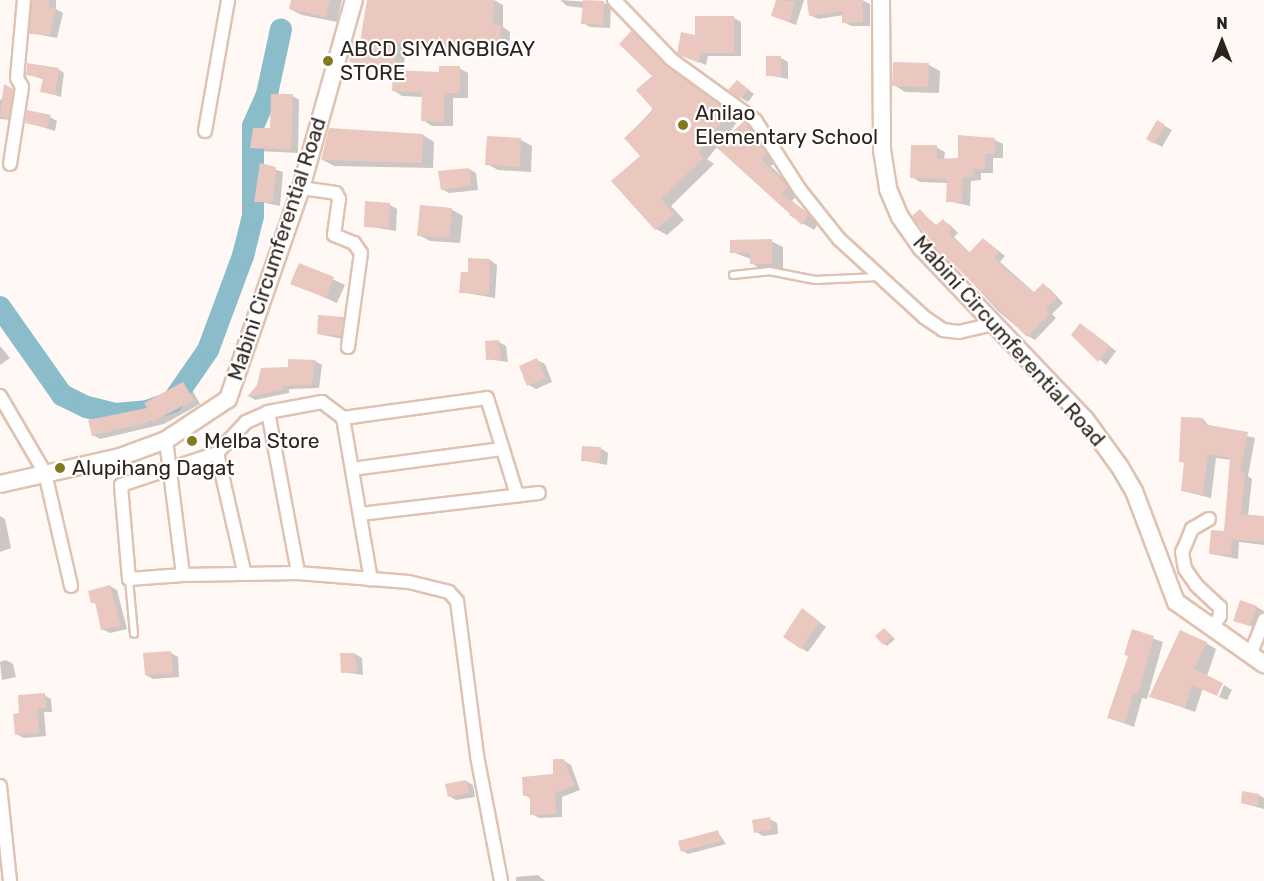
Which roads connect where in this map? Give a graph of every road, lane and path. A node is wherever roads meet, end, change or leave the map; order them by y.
1 (24, 0) edge
2 (228, 0) edge
3 (354, 0) edge
4 (614, 0) edge
5 (881, 0) edge
6 (205, 131) dead end
7 (10, 164) dead end
8 (301, 188) junction
9 (733, 275) dead end
10 (878, 278) junction
11 (994, 324) junction
12 (348, 347) dead end
13 (0, 396) edge
14 (268, 412) junction
15 (343, 418) junction
16 (166, 440) junction
17 (502, 449) junction
18 (217, 453) junction
19 (170, 467) junction
20 (352, 469) junction
21 (45, 473) junction
22 (0, 484) edge
23 (539, 492) dead end
24 (517, 495) junction
25 (360, 514) junction
26 (1209, 519) dead end
27 (244, 572) junction
28 (298, 573) junction
29 (183, 575) junction
30 (129, 579) junction
31 (371, 580) junction
32 (71, 586) dead end
33 (1264, 620) edge
34 (1212, 628) junction
35 (134, 634) dead end
36 (1257, 660) edge
37 (0, 786) edge
38 (10, 881) edge
39 (501, 881) edge

1 - 7 street
2 - 6 street
3 - 8 main road, Mabini Circumferential Road
4 - 10 street
5 - 11 main road, Mabini Circumferential Road
8 - 12 street
8 - 16 main road, Mabini Circumferential Road
9 - 10 lane
10 - 11 street
11 - 34 main road, Mabini Circumferential Road
13 - 21 street
14 - 15 street
14 - 18 street
14 - 28 street
15 - 17 street
15 - 20 street
16 - 19 street
16 - 21 main road, Mabini Circumferential Road
17 - 20 street
17 - 24 street
18 - 19 street
18 - 27 street
19 - 29 street
19 - 30 street
20 - 25 street
21 - 22 main road, Mabini Circumferential Road
21 - 32 street
23 - 24 street
24 - 25 street
25 - 31 street
26 - 34 street
27 - 28 street
27 - 29 street
28 - 31 street
29 - 30 street
30 - 35 lane
31 - 39 street
33 - 36 street
34 - 36 main road, Mabini Circumferential Road
37 - 38 street

